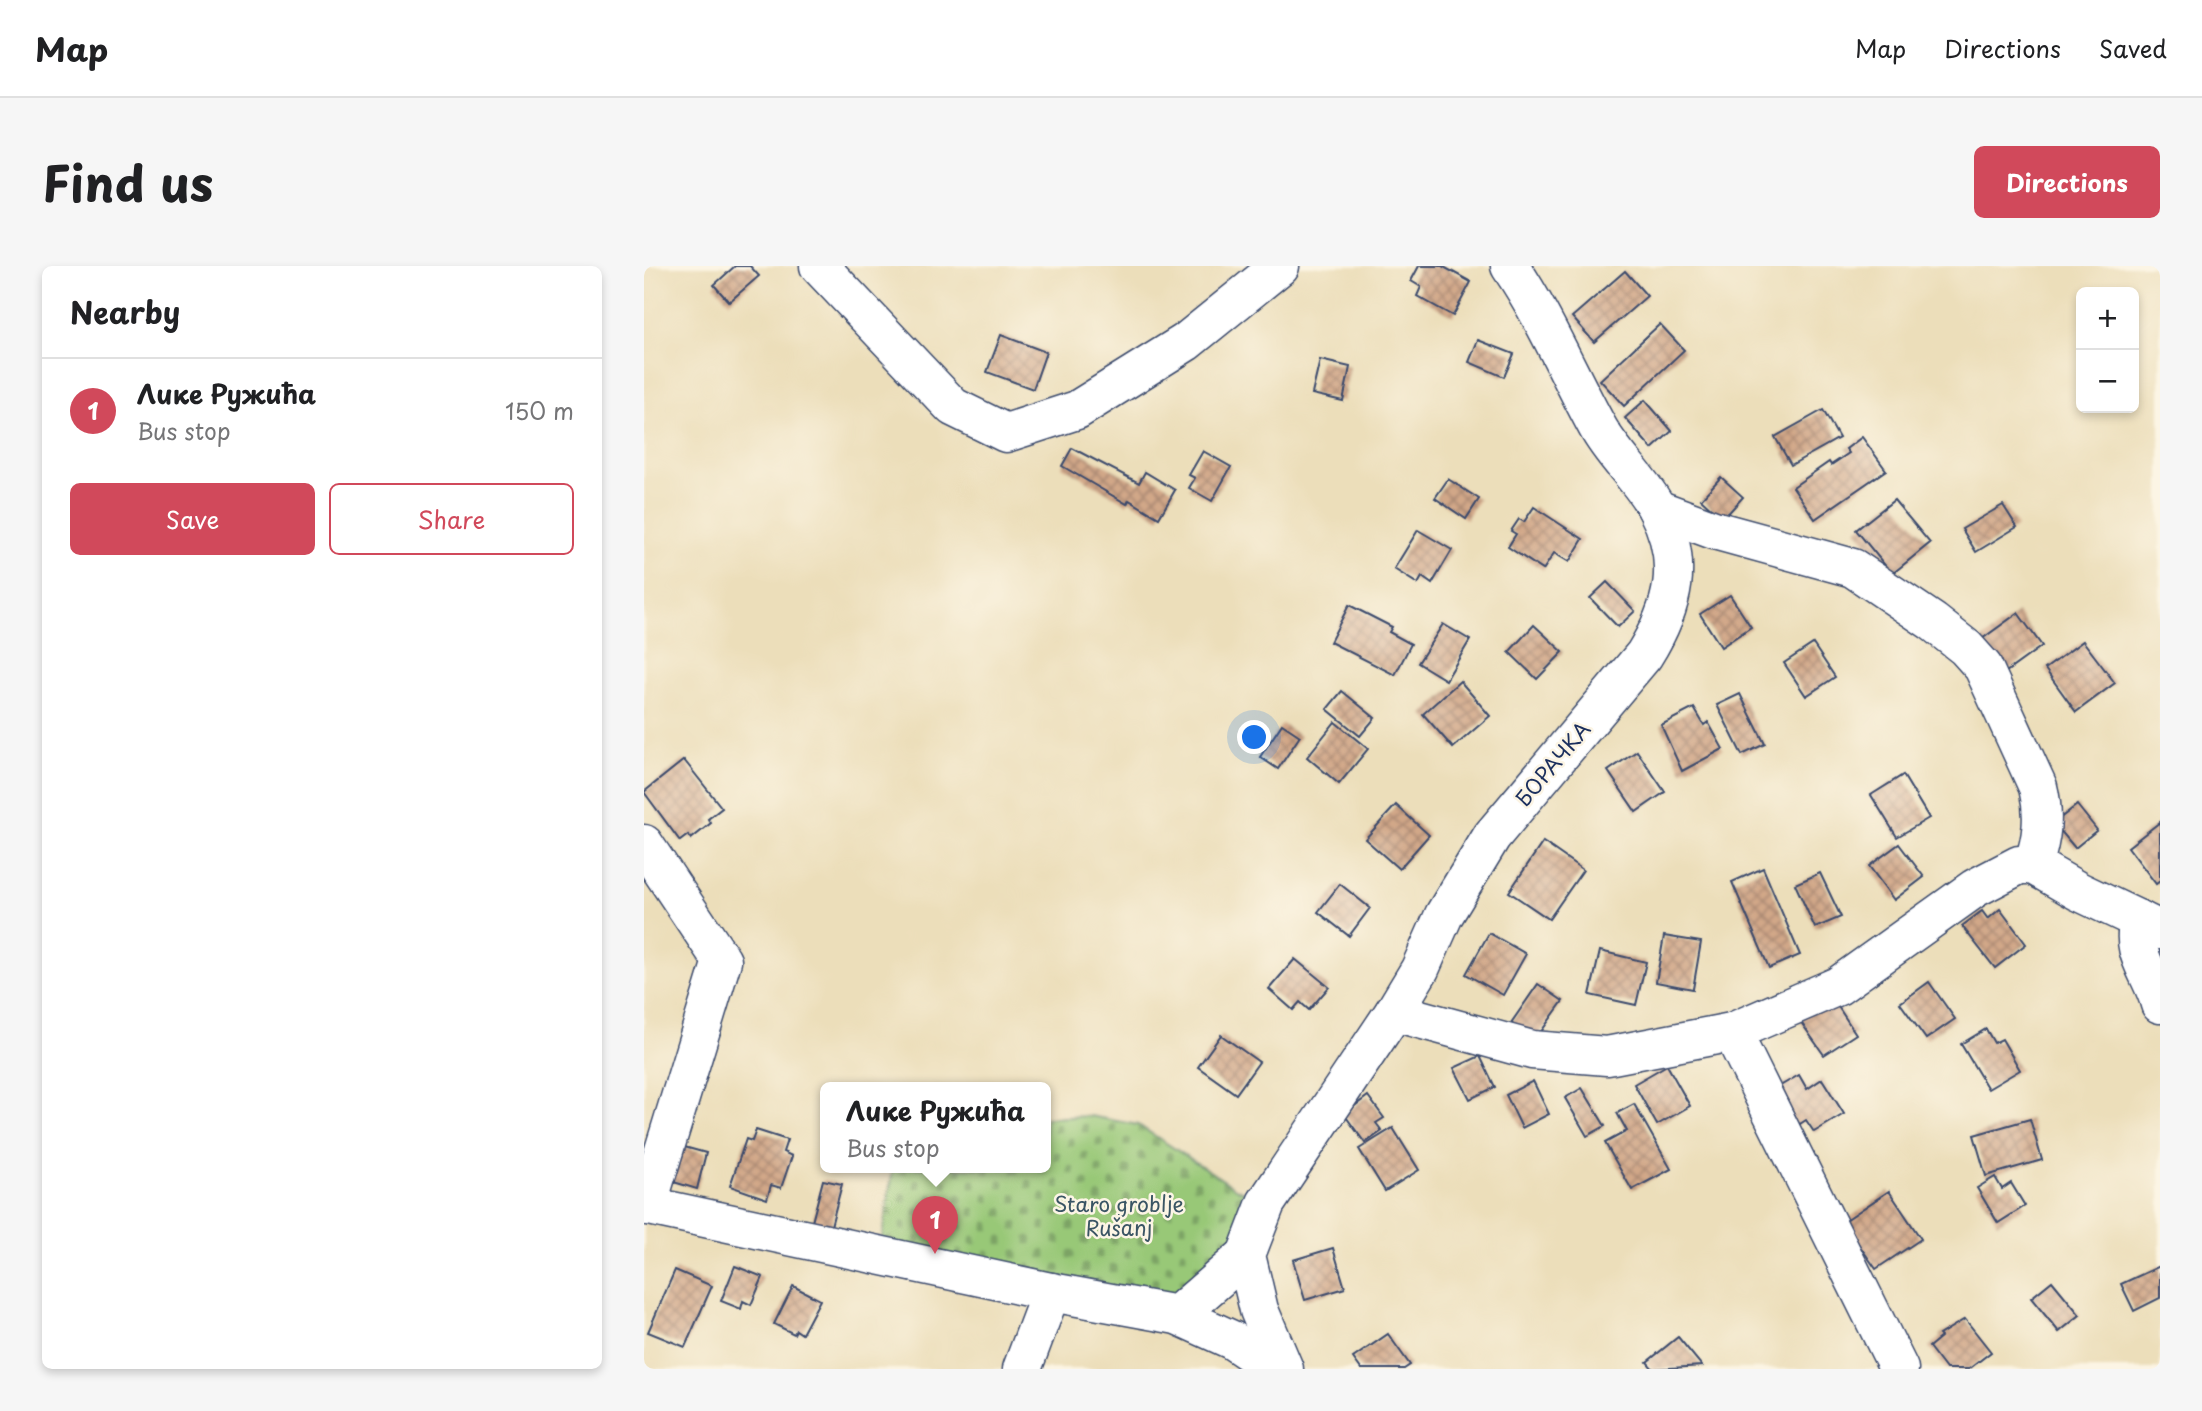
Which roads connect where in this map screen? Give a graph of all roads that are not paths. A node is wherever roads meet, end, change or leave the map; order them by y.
1 (818, 266) edge
2 (1279, 266) edge
3 (1510, 266) edge
4 (1657, 509) junction
5 (1764, 543) junction
6 (1673, 561) junction
7 (644, 844) edge
8 (2033, 865) junction
9 (2150, 925) edge
10 (2160, 1004) edge
11 (1394, 1012) junction
12 (1732, 1032) junction
13 (645, 1206) edge
14 (1246, 1255) junction
15 (1051, 1292) junction
16 (1177, 1315) junction
17 (1022, 1369) edge
18 (1275, 1369) edge
19 (1284, 1369) edge
20 (1899, 1369) edge

1 - 2 street
3 - 4 street, БОРАЧКА
4 - 5 street
4 - 6 street, БОРАЧКА
5 - 6 street
5 - 8 street
6 - 11 street, БОРАЧКА
7 - 13 street
8 - 9 street
8 - 12 street
9 - 10 street
11 - 12 street
11 - 14 street, БОРАЧКА
12 - 20 street
13 - 15 street
14 - 16 street, БОРАЧКА
14 - 19 street
15 - 16 street
15 - 17 street
16 - 18 street

